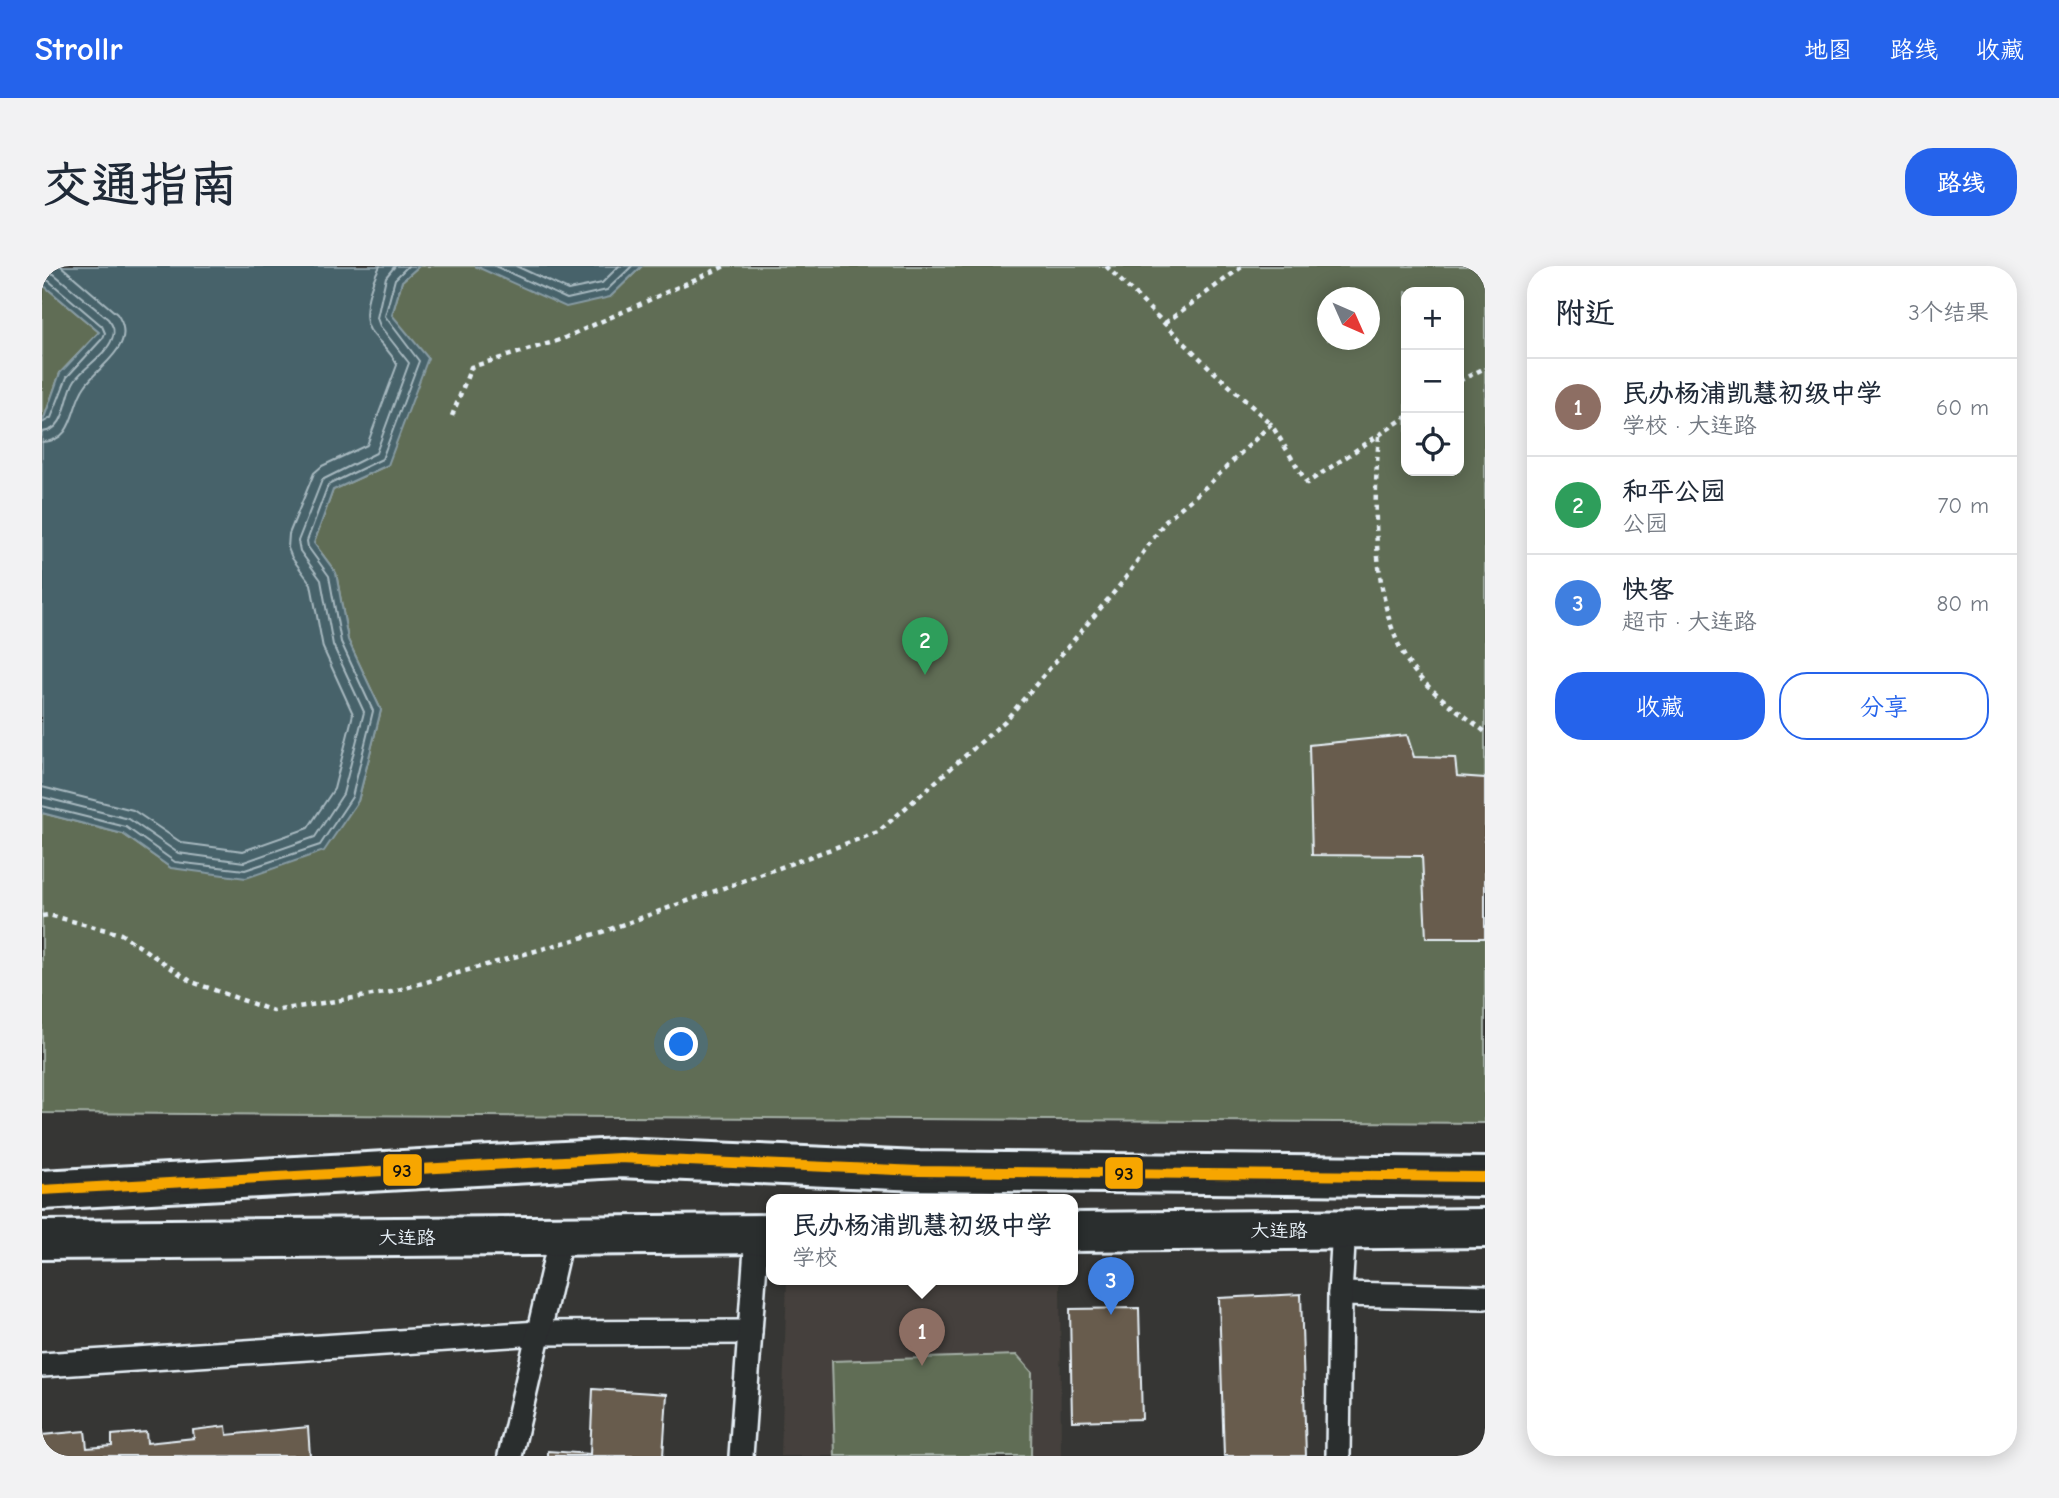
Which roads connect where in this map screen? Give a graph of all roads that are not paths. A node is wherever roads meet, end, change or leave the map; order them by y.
1 (1485, 1177) edge
2 (42, 1190) edge
3 (1485, 1228) edge
4 (1344, 1229) junction
5 (1078, 1232) edge
6 (764, 1235) edge
7 (561, 1236) junction
8 (42, 1240) edge
9 (1340, 1294) junction
10 (1485, 1297) edge
11 (750, 1332) junction
12 (538, 1333) junction
13 (42, 1365) edge
14 (510, 1456) edge
15 (741, 1456) edge
16 (1338, 1456) edge

1 - 2 main road
3 - 4 main road, 大连路
4 - 5 main road, 大连路
4 - 9 lane
6 - 7 main road, 大连路
6 - 11 lane
7 - 8 main road, 大连路
7 - 12 lane
9 - 10 lane
9 - 16 lane
11 - 12 lane
11 - 15 lane
12 - 13 lane
12 - 14 lane

